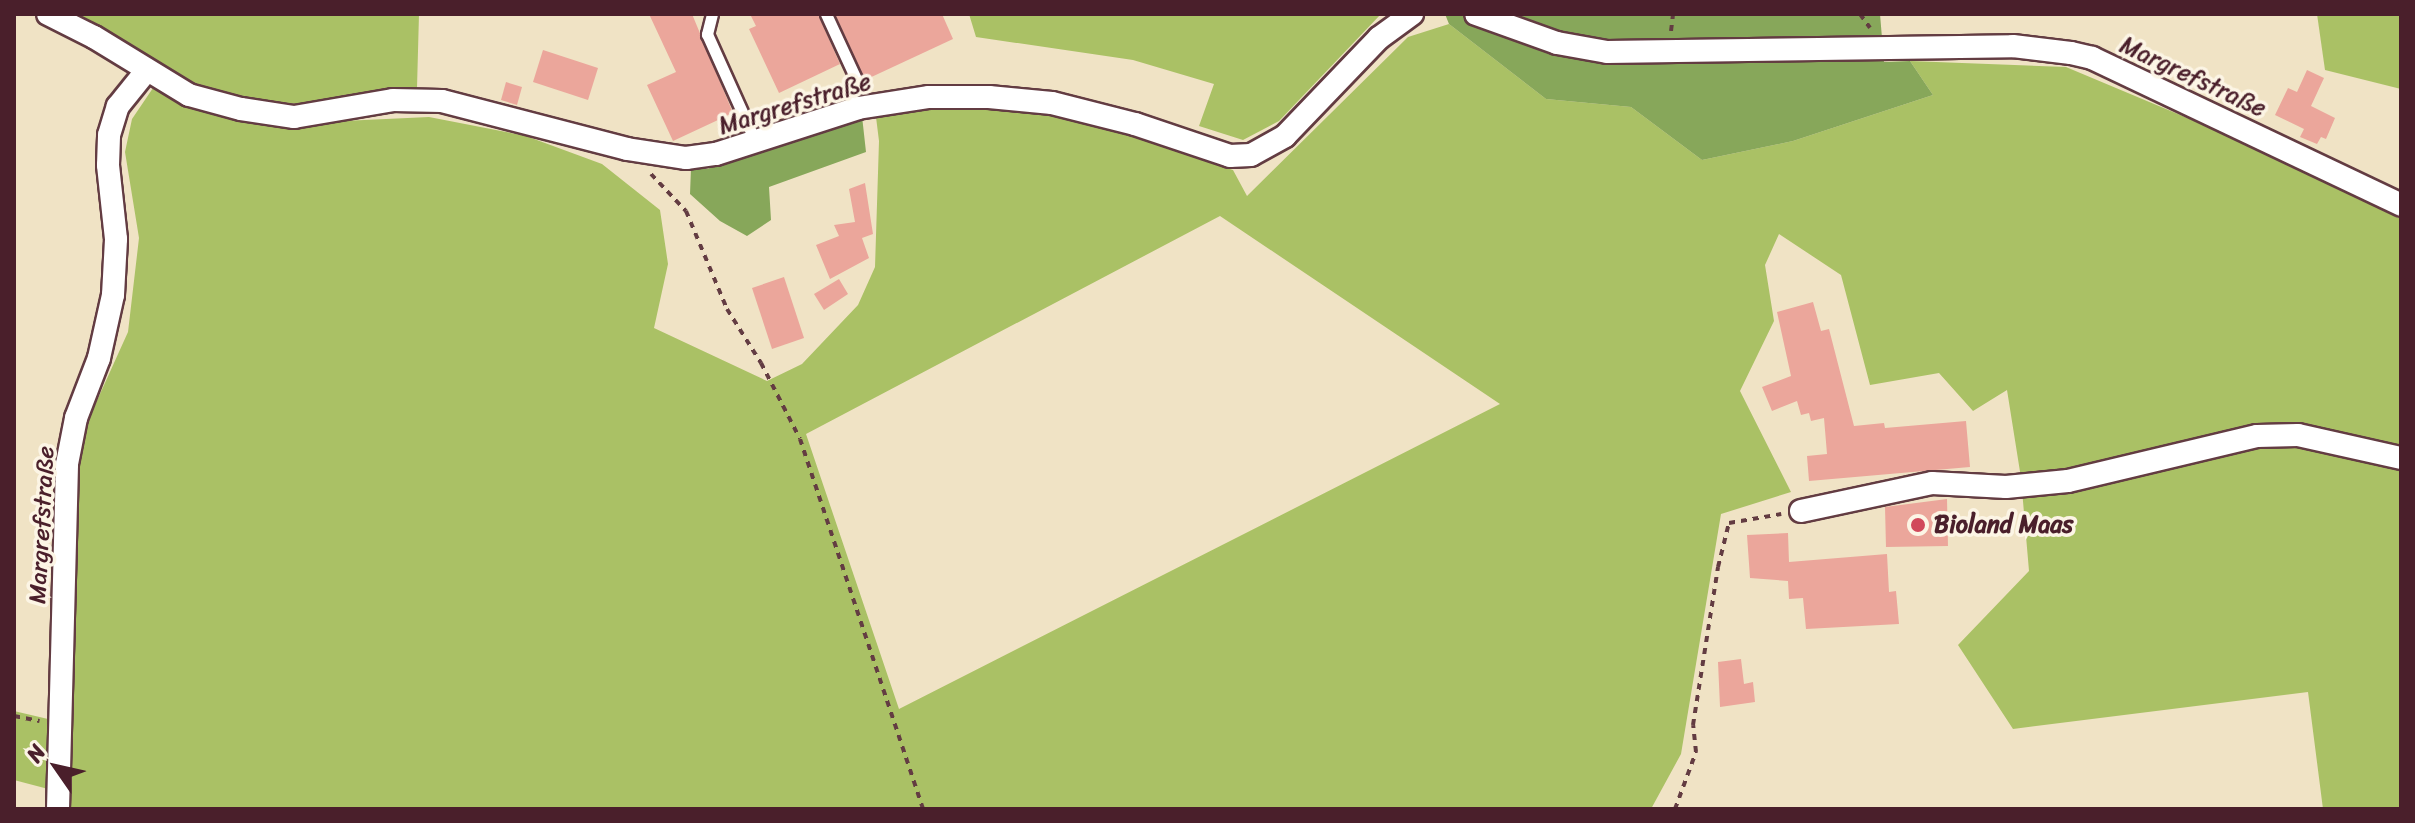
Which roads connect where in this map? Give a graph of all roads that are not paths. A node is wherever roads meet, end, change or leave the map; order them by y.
1 (48, 14) edge
2 (712, 14) edge
3 (826, 14) edge
4 (1412, 14) edge
5 (1476, 14) edge
6 (147, 70) junction
7 (854, 109) junction
8 (755, 141) junction
9 (2401, 205) edge
10 (2401, 458) edge
11 (1801, 511) road end
12 (58, 809) edge

1 - 6 street, Margrefstraße
2 - 8 lane
3 - 7 lane
4 - 7 street, Margrefstraße
5 - 9 street, Margrefstraße
6 - 8 street, Margrefstraße
6 - 12 street, Margrefstraße
7 - 8 street, Margrefstraße
10 - 11 street

